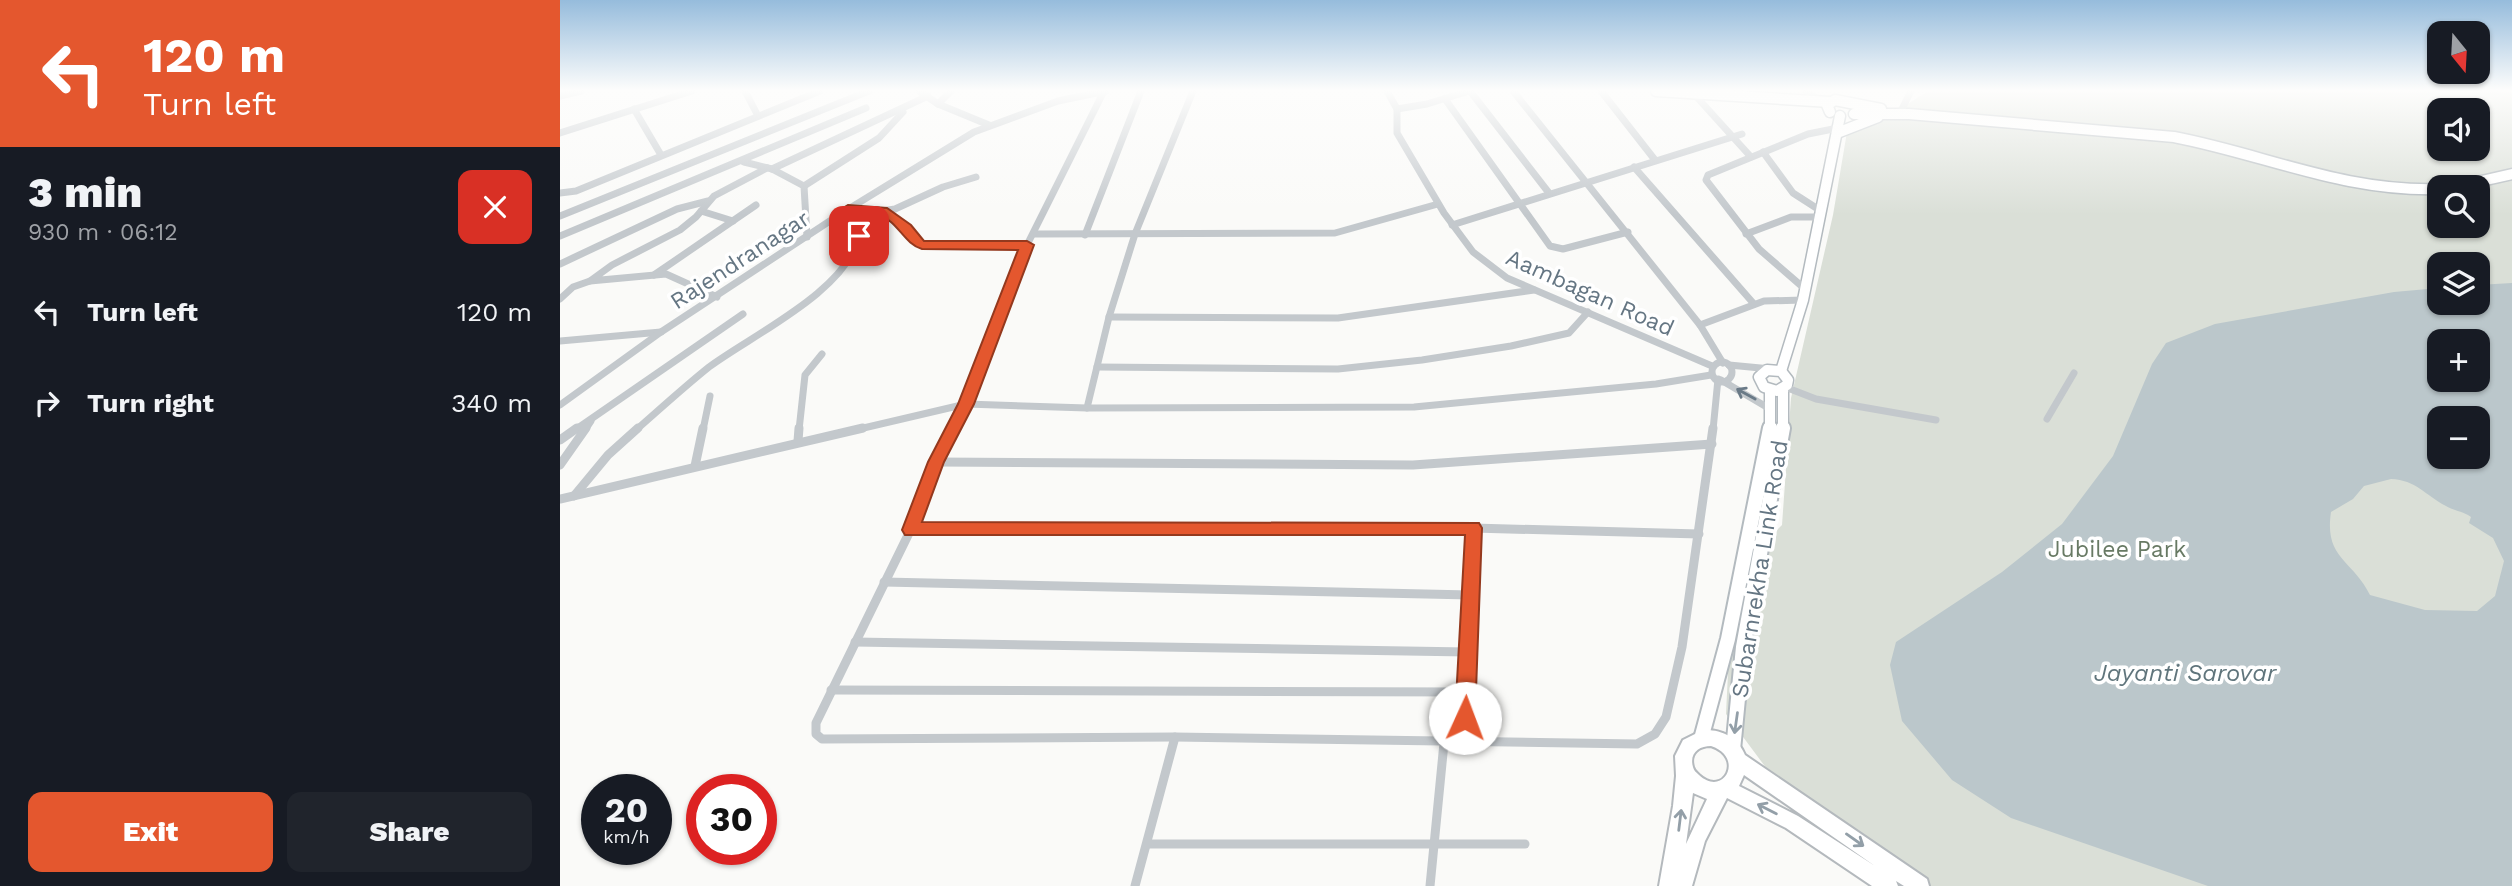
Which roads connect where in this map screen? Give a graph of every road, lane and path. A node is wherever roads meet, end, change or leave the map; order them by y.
1 (648, 132) edge
2 (717, 132) edge
3 (767, 132) edge
4 (809, 132) edge
5 (853, 132) edge
6 (884, 132) edge
7 (976, 132) edge
8 (1085, 132) edge
9 (1125, 132) edge
10 (1176, 132) edge
11 (1397, 132) edge
12 (1470, 132) edge
13 (1501, 132) edge
14 (1547, 132) edge
15 (1633, 132) edge
16 (1728, 132) edge
17 (1813, 132) edge
18 (1837, 132) edge
19 (2122, 132) edge
20 (1742, 134) dead end
21 (1732, 137) junction
22 (1763, 152) junction
23 (661, 155) junction
24 (1751, 157) junction
25 (1655, 160) junction
26 (743, 161) junction
27 (1634, 167) junction
28 (769, 168) junction
29 (2512, 174) edge
30 (976, 177) dead end
31 (2490, 179) edge
32 (1588, 181) junction
33 (804, 186) junction
34 (2427, 191) edge
35 (560, 193) edge
36 (1549, 193) junction
37 (708, 201) junction
38 (1521, 202) junction
39 (1438, 204) junction
40 (756, 205) dead end
41 (701, 211) junction
42 (845, 211) junction
43 (883, 211) junction
44 (1821, 214) junction
45 (560, 216) edge
46 (733, 220) junction
47 (1452, 225) junction
48 (1628, 232) junction
49 (1034, 234) junction
50 (1135, 234) junction
51 (1746, 234) junction
52 (1085, 235) junction
53 (560, 236) edge
54 (807, 237) junction
55 (1027, 245) junction
56 (560, 264) edge
57 (654, 275) junction
58 (590, 281) junction
59 (1537, 290) junction
60 (1804, 295) junction
61 (717, 297) junction
62 (560, 299) edge
63 (1754, 303) junction
64 (1588, 312) junction
65 (743, 314) dead end
66 (1110, 317) junction
67 (1700, 326) junction
68 (661, 332) junction
69 (560, 341) edge
70 (822, 354) dead end
71 (1726, 364) junction
72 (1097, 367) junction
73 (1777, 371) junction
74 (2074, 373) dead end
75 (1716, 375) junction
76 (1779, 389) junction
77 (709, 396) dead end
78 (966, 404) junction
79 (560, 405) edge
80 (1087, 408) junction
81 (1770, 409) junction
82 (595, 416) junction
83 (2048, 419) dead end
84 (1936, 420) dead end
85 (560, 440) edge
86 (798, 441) junction
87 (1712, 444) junction
88 (936, 462) junction
89 (560, 465) edge
90 (695, 466) junction
91 (574, 496) junction
92 (560, 499) edge
93 (1474, 528) junction
94 (911, 530) junction
95 (1699, 534) junction
96 (884, 582) junction
97 (1470, 596) junction
98 (855, 642) junction
99 (1467, 652) junction
100 (831, 690) junction
101 (1466, 692) junction
102 (1175, 737) junction
103 (1701, 738) junction
104 (1444, 743) junction
105 (1464, 744) junction
106 (1736, 755) junction
107 (1685, 775) junction
108 (1724, 790) junction
109 (1147, 844) junction
110 (1434, 844) junction
111 (1525, 844) dead end
112 (1135, 886) edge
113 (1430, 886) edge
114 (1668, 886) edge
115 (1683, 886) edge
116 (1889, 886) edge
117 (1920, 886) edge

1 - 23 street
2 - 23 street
3 - 45 street
4 - 26 street
5 - 28 street
6 - 33 street
7 - 42 street, Rajendranagar
8 - 49 street
9 - 52 street
10 - 50 street
11 - 39 street, Aambagan Road
12 - 38 street
13 - 36 street
14 - 32 street
15 - 25 street
16 - 21 street
17 - 22 street
18 - 44 street, Subarnrekha Link Road
19 - 34 street
20 - 21 street
21 - 24 street
21 - 25 street
22 - 24 street
22 - 44 street
23 - 35 street
24 - 51 street
25 - 27 street
26 - 28 street
26 - 53 street
27 - 32 street
27 - 63 street
28 - 33 street
28 - 37 street
29 - 31 street
30 - 43 street
32 - 36 street
32 - 48 street
33 - 54 street
36 - 38 street
37 - 41 street
37 - 56 street
38 - 47 street
38 - 48 street
39 - 47 street, Aambagan Road
39 - 50 street
40 - 46 street
41 - 46 street
41 - 58 street
42 - 43 street
42 - 54 street, Rajendranagar
42 - 91 street
43 - 55 street
44 - 51 street
44 - 60 street, Subarnrekha Link Road
46 - 57 street
47 - 59 street, Aambagan Road
48 - 67 street
49 - 52 street
49 - 55 street
50 - 52 street
50 - 66 street
51 - 60 street
54 - 61 street, Rajendranagar
55 - 78 street
57 - 58 street
57 - 61 street
58 - 62 street
59 - 64 street, Aambagan Road
59 - 66 street
60 - 63 street
60 - 73 street, Subarnrekha Link Road
61 - 68 street, Rajendranagar
63 - 67 street
64 - 72 street
64 - 75 street, Aambagan Road
65 - 82 street
66 - 72 street
67 - 71 street
68 - 69 street
68 - 79 street, Rajendranagar
70 - 86 street
71 - 73 street
71 - 75 street
71 - 75 street
72 - 80 street
73 - 76 street, Subarnrekha Link Road
73 - 76 street, Subarnrekha Link Road
74 - 83 street
75 - 80 street
81 -> 75 street, Aambagan Road
75 - 87 street
76 - 81 street, Subarnrekha Link Road
76 - 84 street
76 -> 106 street, Subarnrekha Link Road
77 - 90 street
78 - 80 street
78 - 86 street
78 - 88 street
81 - 103 street, Subarnrekha Link Road
82 - 85 street
82 - 89 street
86 - 90 street
87 - 88 street
87 - 95 street
88 - 94 street
90 - 91 street
91 - 92 street
93 - 94 street
93 - 95 street
93 - 97 street
94 - 96 street
95 - 105 street
96 - 97 street
96 - 98 street
97 - 99 street
98 - 99 street
98 - 100 street
99 - 101 street
100 - 101 street
100 - 102 street
101 - 105 street
102 - 104 street
102 - 109 street
103 - 106 highway
103 - 107 highway
104 - 105 street
104 - 110 street
106 - 108 highway
106 -> 117 highway
107 - 108 highway
114 -> 107 highway
108 - 115 highway
116 -> 108 highway
109 - 110 street
109 - 112 street
110 - 111 street
110 - 113 street

